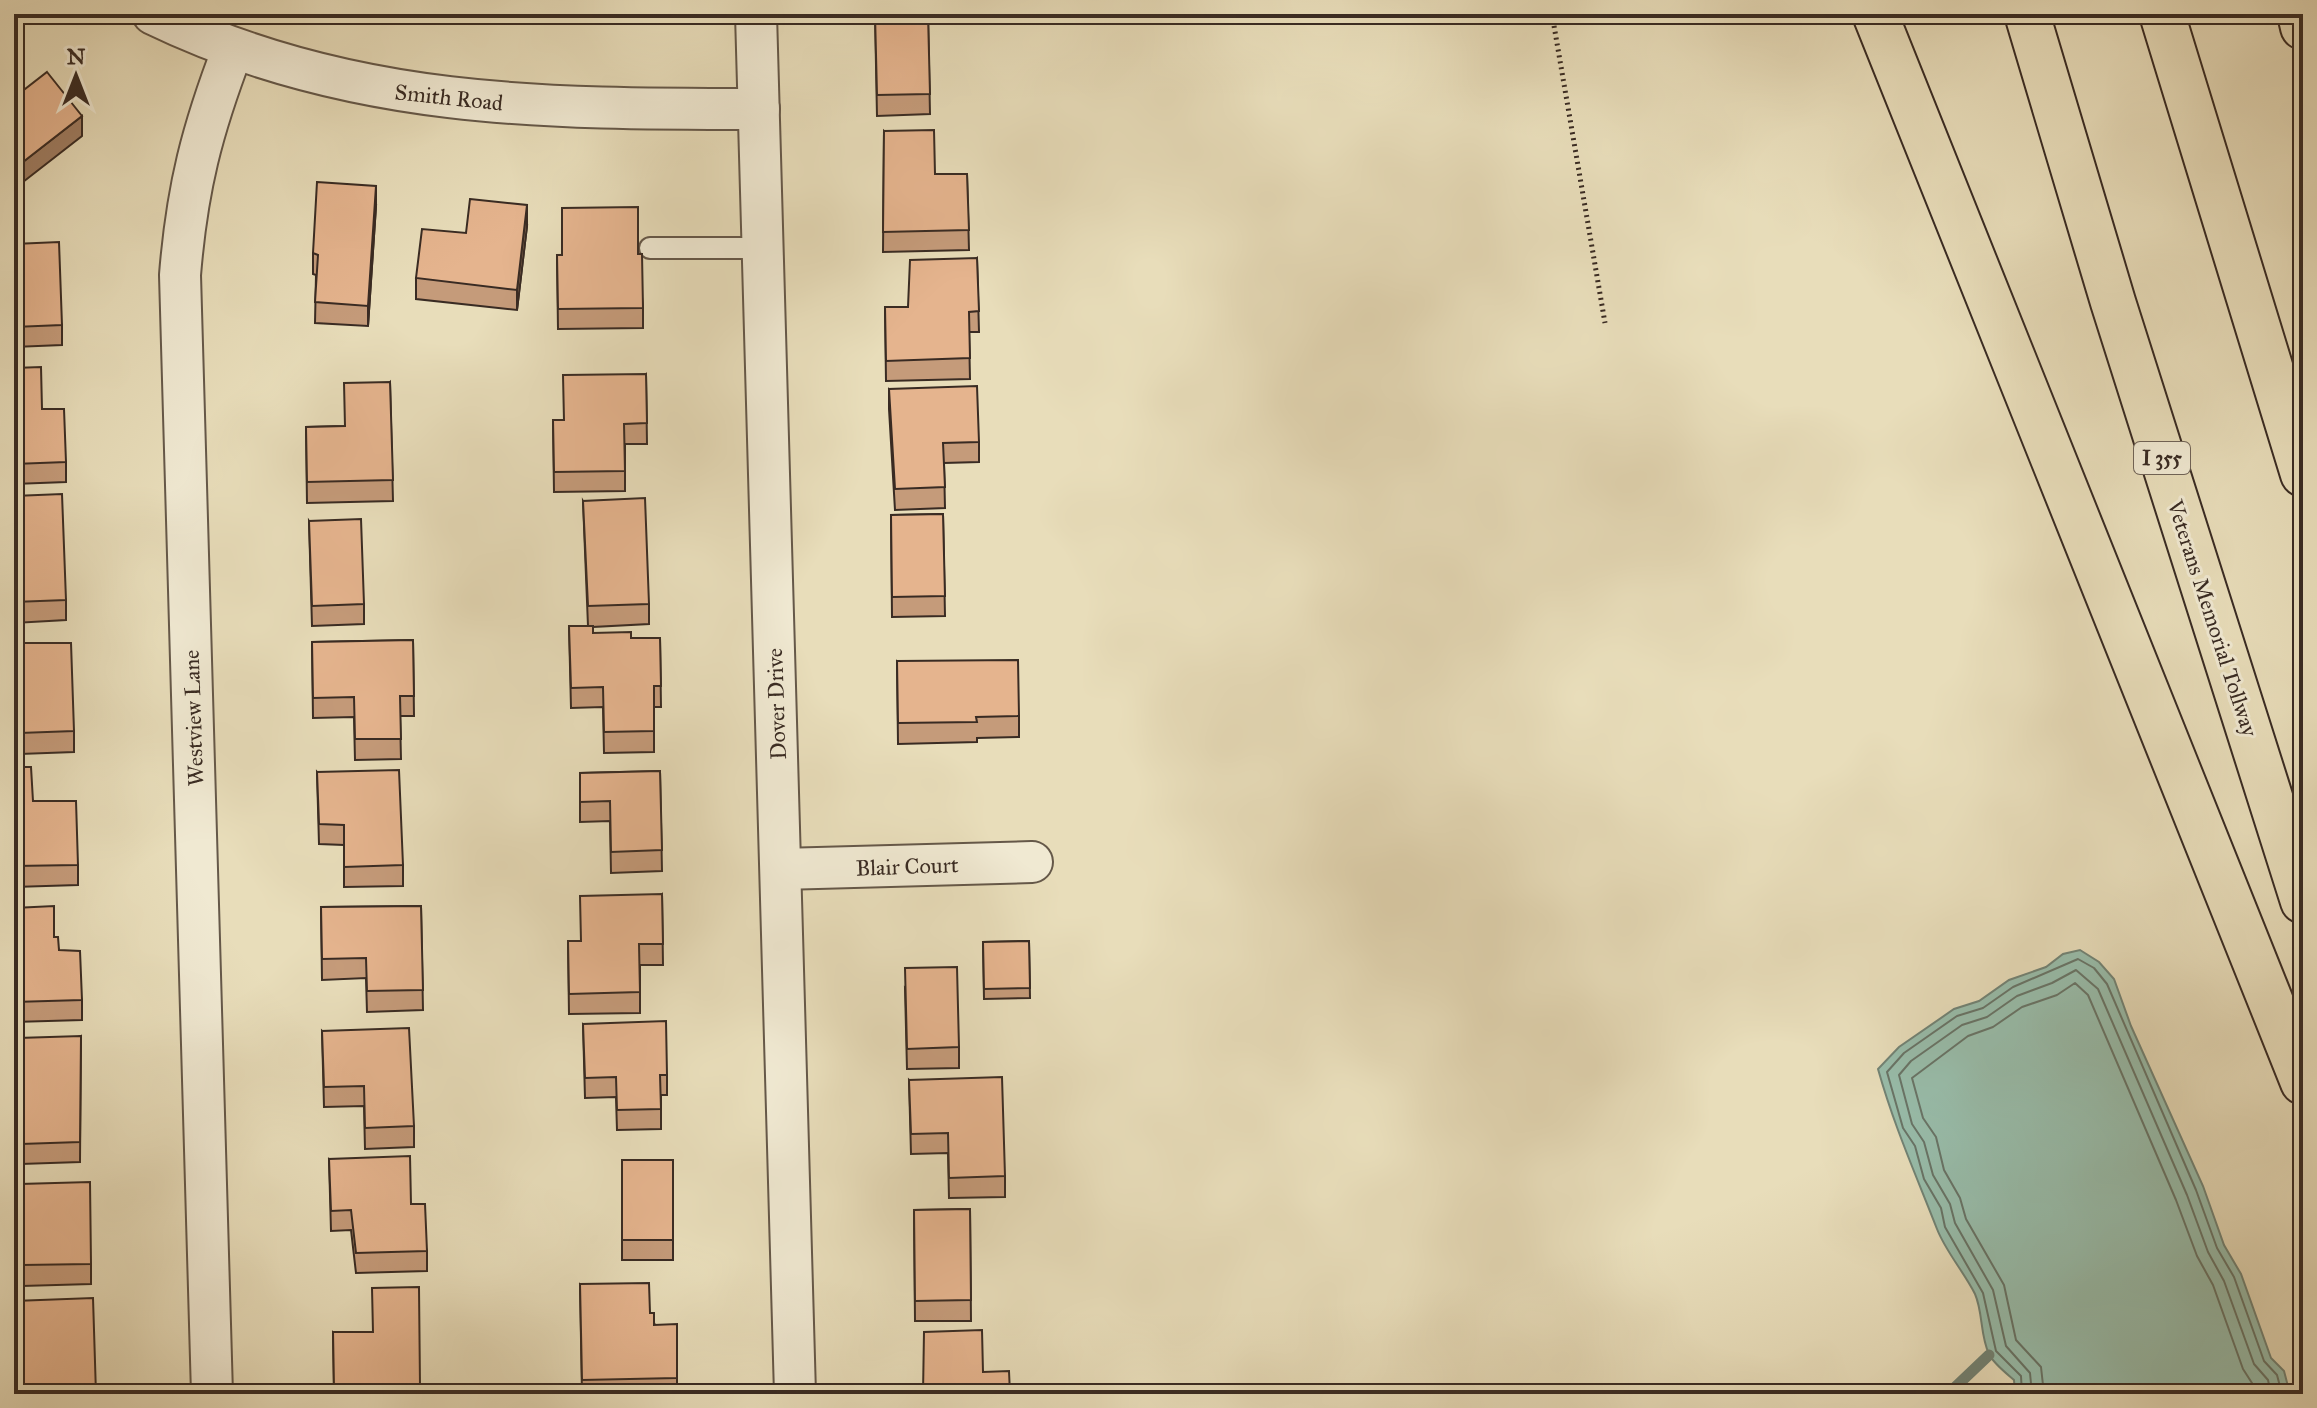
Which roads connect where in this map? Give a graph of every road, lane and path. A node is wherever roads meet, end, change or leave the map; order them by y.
1 (153, 14) edge
2 (756, 14) edge
3 (1552, 14) edge
4 (1875, 14) edge
5 (2027, 14) edge
6 (2162, 14) edge
7 (2300, 14) edge
8 (2303, 27) edge
9 (233, 49) junction
10 (759, 109) junction
11 (650, 248) dead end
12 (763, 248) junction
13 (1605, 323) dead end
14 (2303, 474) edge
15 (1032, 862) dead end
16 (781, 869) junction
17 (2303, 901) edge
18 (2303, 1082) edge
19 (212, 1394) edge
20 (795, 1394) edge

1 - 9 street, Smith Road
2 - 10 street, Dover Drive
3 - 13 path
4 - 18 highway
5 - 17 highway, Veterans Memorial Tollway / I 355
6 - 14 highway
7 - 8 highway
9 - 10 street, Smith Road
9 - 19 street, Westview Lane
10 - 12 street, Dover Drive
11 - 12 lane
12 - 16 street, Dover Drive
15 - 16 street, Blair Court
16 - 20 street, Dover Drive

